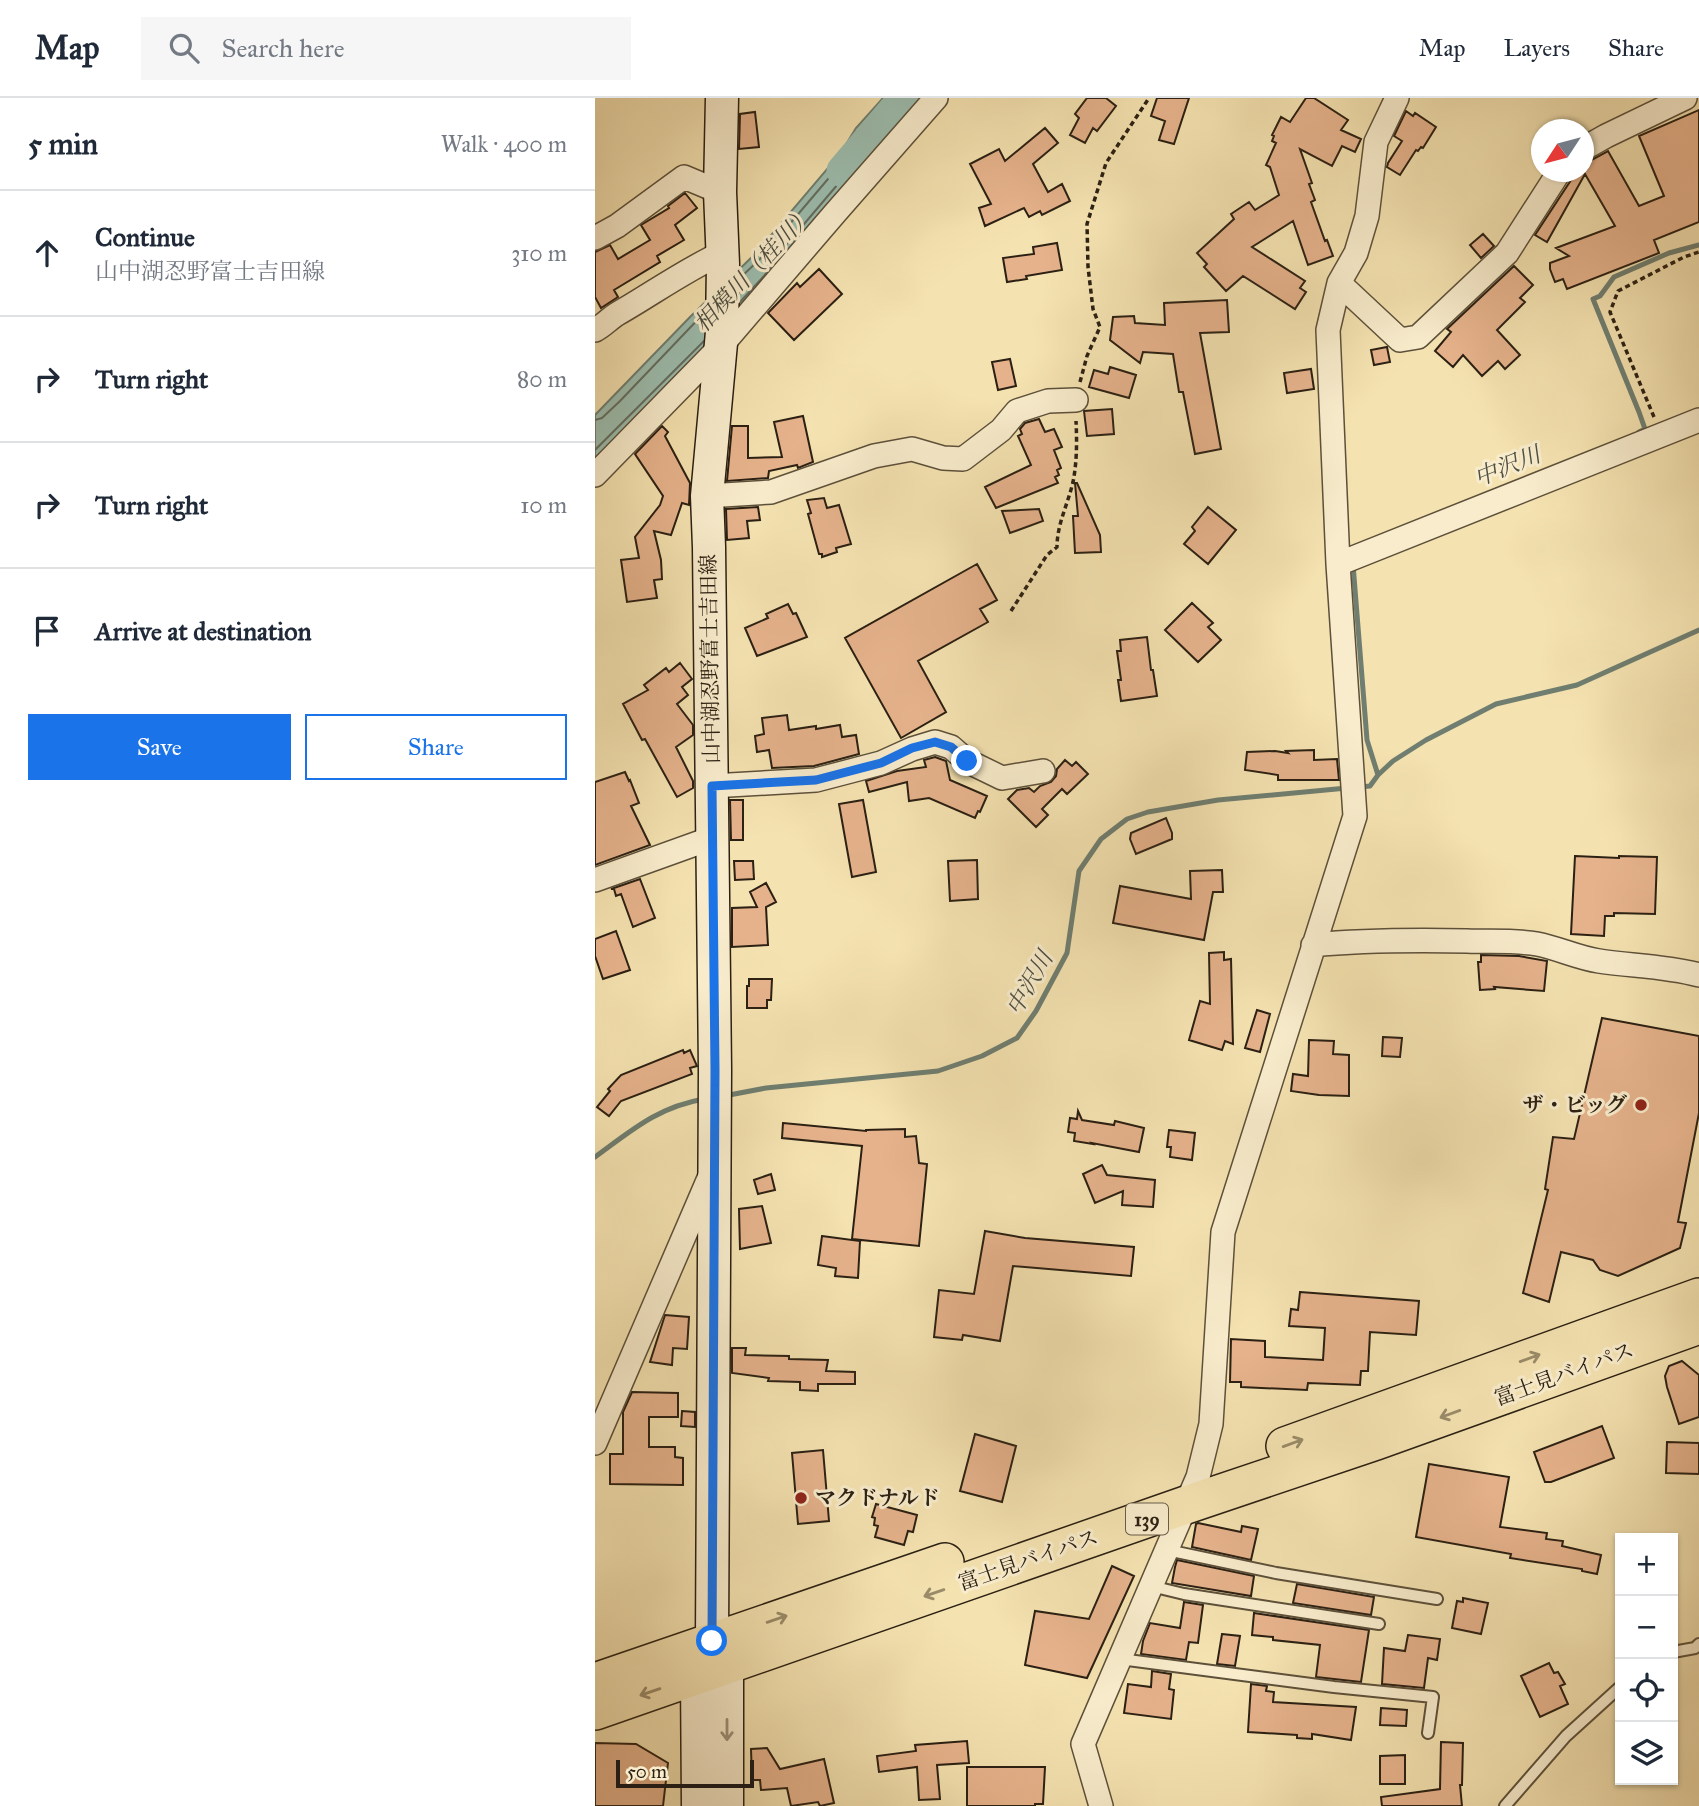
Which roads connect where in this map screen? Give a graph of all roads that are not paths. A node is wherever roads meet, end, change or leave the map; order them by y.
1 (722, 98) edge
2 (936, 98) edge
3 (1398, 98) edge
4 (1685, 98) edge
5 (1594, 143) edge
6 (1553, 182) edge
7 (720, 192) junction
8 (595, 238) edge
9 (722, 259) junction
10 (1339, 283) junction
11 (595, 330) edge
12 (721, 339) junction
13 (1076, 400) road end
14 (1699, 419) edge
15 (595, 475) edge
16 (707, 496) junction
17 (1338, 564) junction
18 (1044, 771) dead end
19 (712, 786) junction
20 (712, 838) junction
21 (595, 880) edge
22 (1313, 946) junction
23 (1699, 975) edge
24 (714, 1159) junction
25 (1699, 1297) edge
26 (1699, 1325) edge
27 (595, 1443) edge
28 (1192, 1491) junction
29 (1167, 1550) junction
30 (1151, 1586) junction
31 (1437, 1599) dead end
32 (1379, 1624) dead end
33 (1699, 1644) edge
34 (1678, 1652) edge
35 (1119, 1660) junction
36 (712, 1661) junction
37 (595, 1682) edge
38 (1615, 1692) edge
39 (595, 1712) edge
40 (1428, 1733) dead end
41 (698, 1806) edge
42 (727, 1806) edge
43 (1101, 1806) edge
44 (1505, 1806) edge

1 - 7 main road, 山中湖忍野富士吉田線
2 - 12 street
3 - 10 street
4 - 5 street
6 - 10 street
7 - 8 street
7 - 9 main road, 山中湖忍野富士吉田線
9 - 11 street
9 - 12 main road, 山中湖忍野富士吉田線
10 - 17 street
12 - 15 street
12 - 16 main road, 山中湖忍野富士吉田線
13 - 16 street
14 - 17 street
16 - 19 main road, 山中湖忍野富士吉田線
17 - 22 street
18 - 19 street
19 - 20 main road, 山中湖忍野富士吉田線
20 - 21 street
20 - 24 main road, 山中湖忍野富士吉田線
22 - 23 street
22 - 28 street
24 - 27 street
24 - 36 main road, 山中湖忍野富士吉田線
28 -> 25 highway, 富士見バイパス / 139
26 -> 28 highway, 富士見バイパス / 139
28 - 29 street
28 - 36 highway, 富士見バイパス / 139
29 - 30 street
29 - 31 lane
30 - 32 lane
30 - 35 street
33 - 34 lane
35 - 40 lane
35 - 43 street
36 - 37 highway, 富士見バイパス / 139
36 -> 39 highway, 富士見バイパス / 139
36 - 41 main road, 山中湖忍野富士吉田線
36 -> 42 main road, 山中湖忍野富士吉田線
38 - 44 lane

